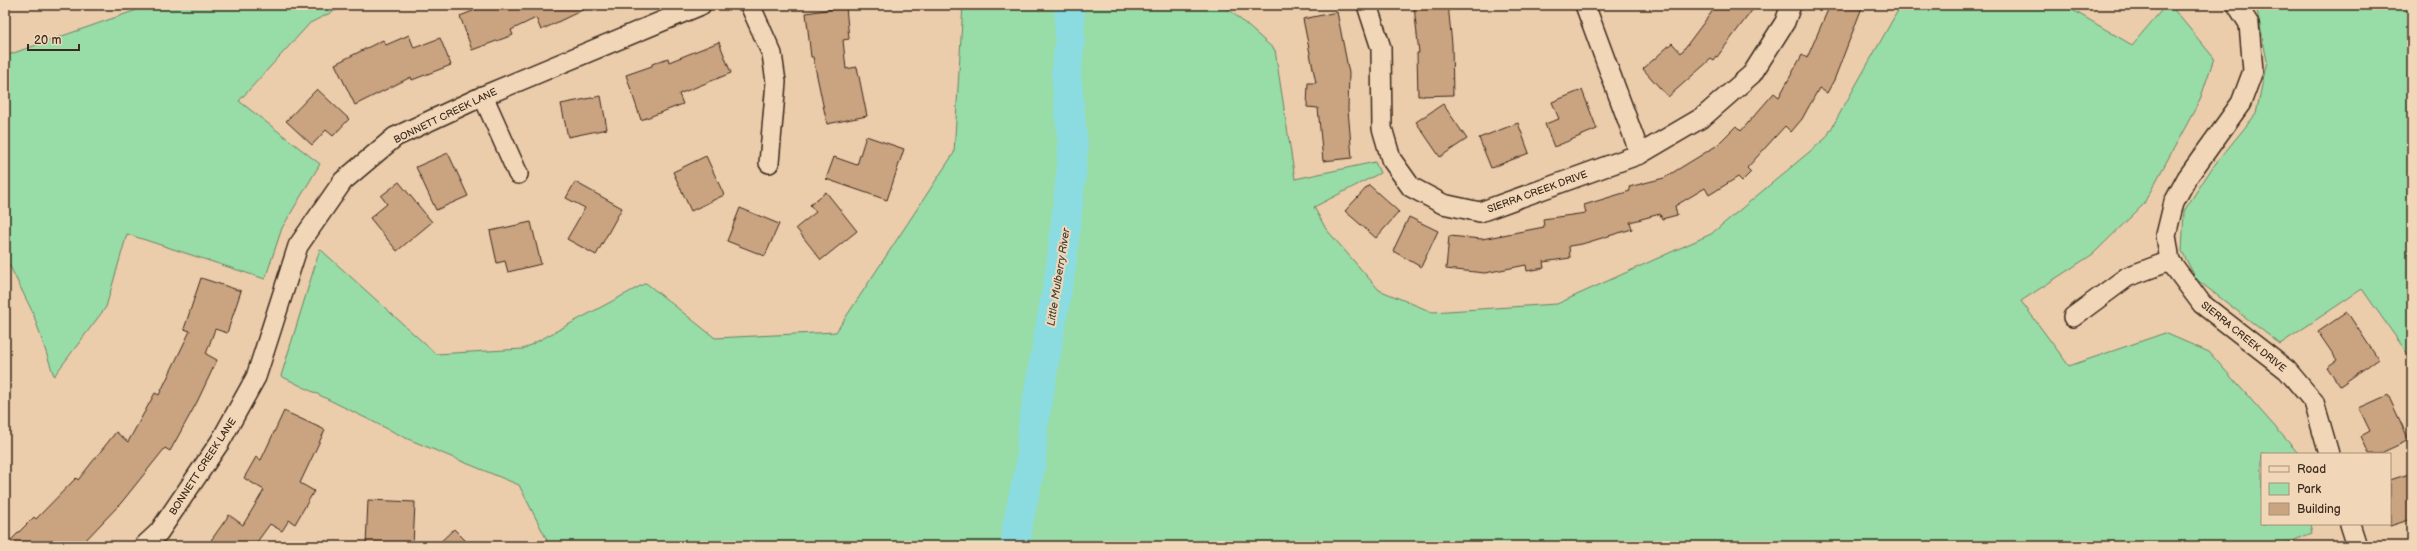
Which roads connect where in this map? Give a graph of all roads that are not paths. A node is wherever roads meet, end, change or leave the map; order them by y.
1 (701, 5) edge
2 (750, 5) edge
3 (1367, 5) edge
4 (1585, 5) edge
5 (1791, 5) edge
6 (2237, 5) edge
7 (483, 96) junction
8 (1640, 154) junction
9 (769, 163) dead end
10 (518, 174) dead end
11 (2170, 260) junction
12 (2073, 317) dead end
13 (2329, 453) edge
14 (2350, 525) edge
15 (144, 546) edge
16 (2356, 546) edge

1 - 7 street, BONNETT CREEK LANE
2 - 9 street
3 - 8 street, SIERRA CREEK DRIVE
4 - 8 street
5 - 8 street, SIERRA CREEK DRIVE
6 - 11 street, SIERRA CREEK DRIVE
7 - 10 street
7 - 15 street, BONNETT CREEK LANE
11 - 12 street
11 - 13 street, SIERRA CREEK DRIVE
14 - 16 street

